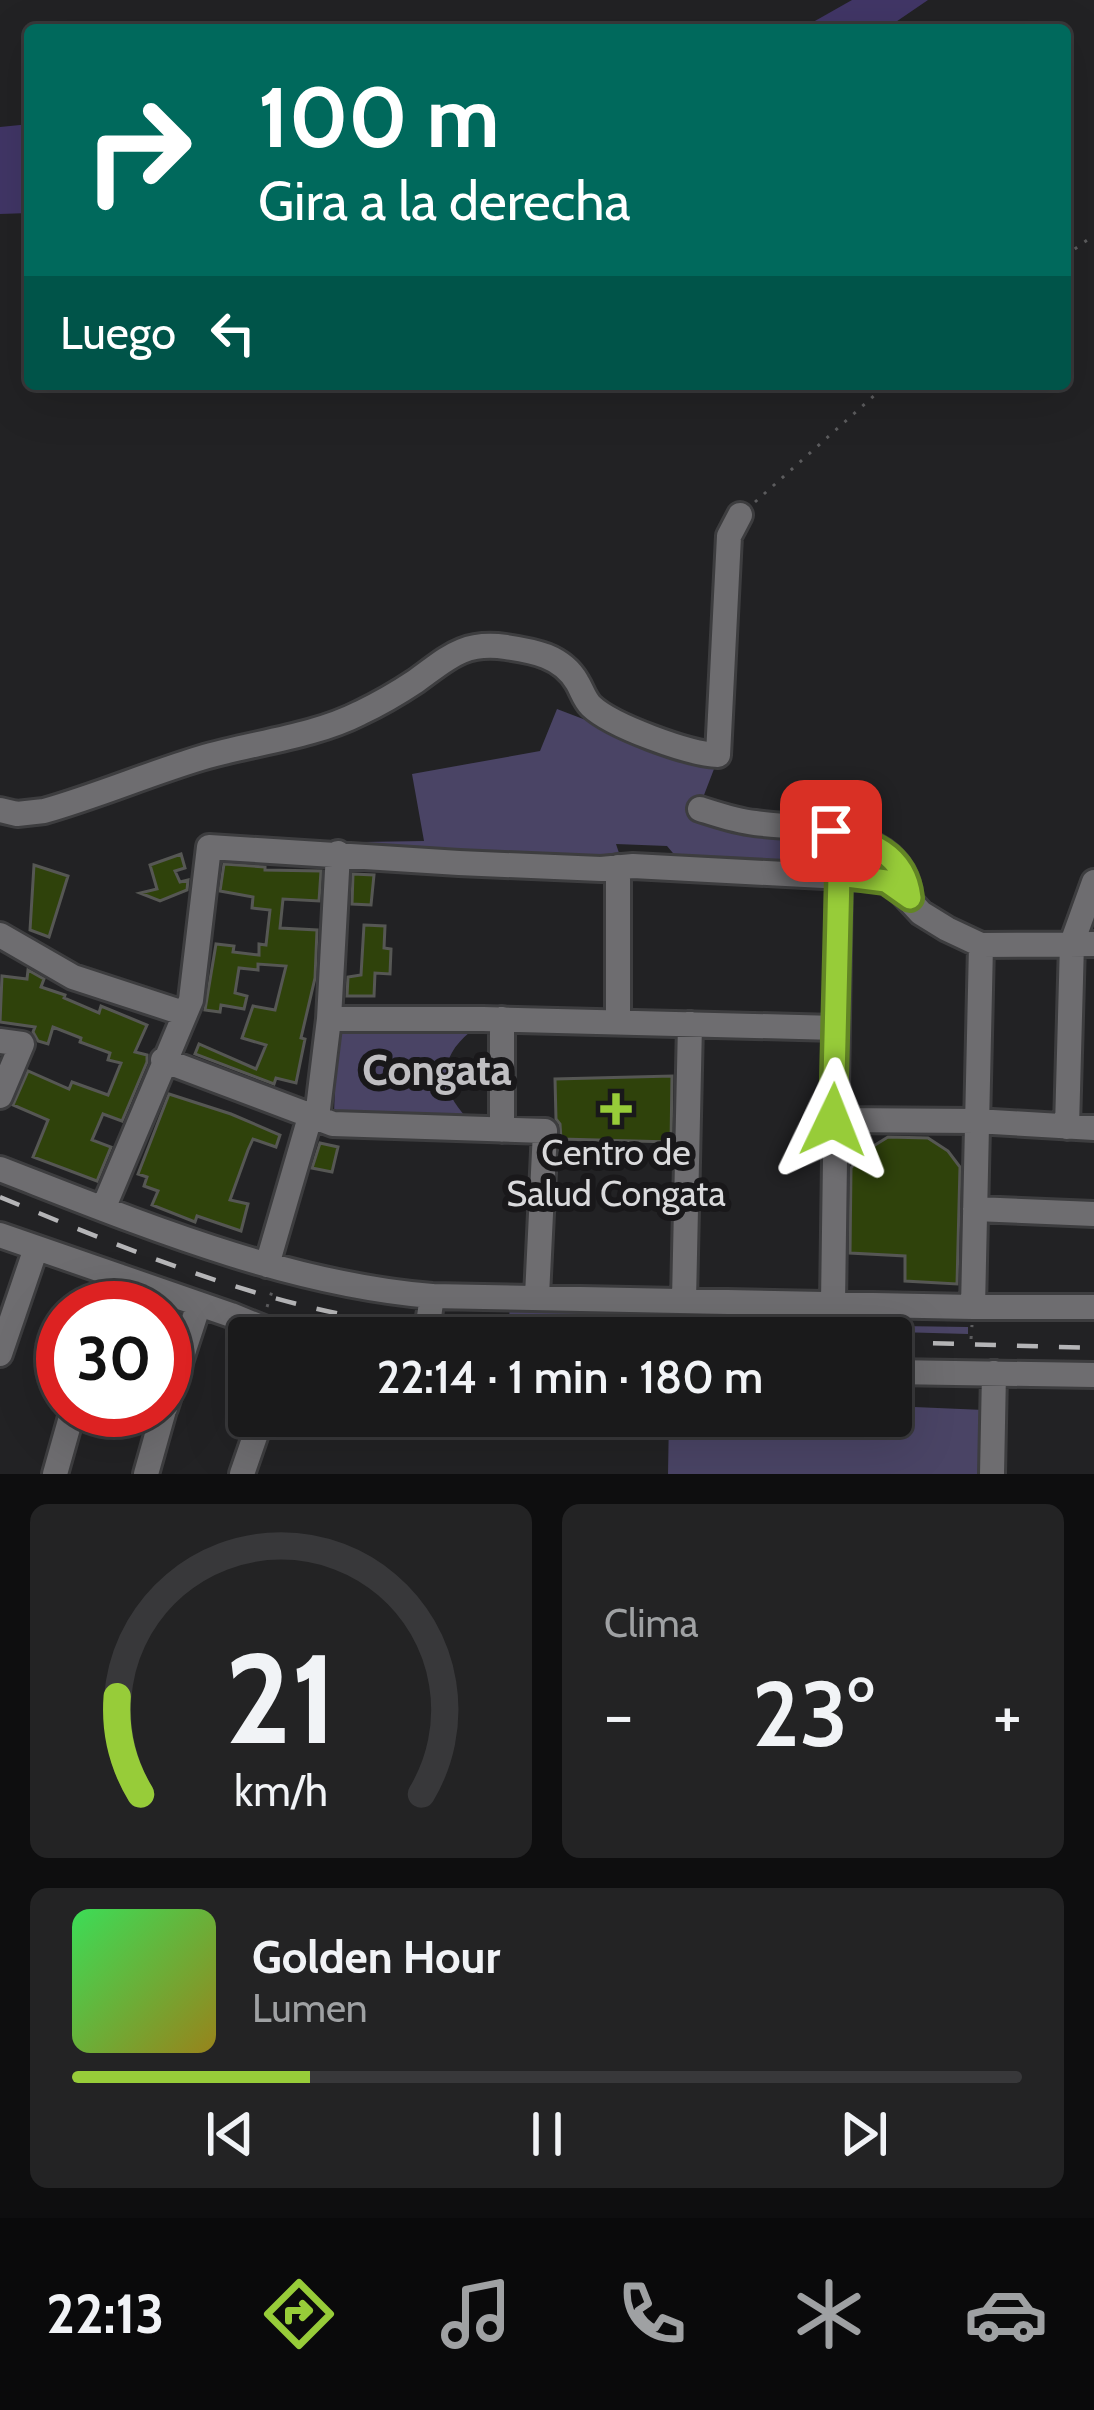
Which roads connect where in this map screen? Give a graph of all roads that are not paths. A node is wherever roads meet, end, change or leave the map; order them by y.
1 (740, 515) road end
2 (700, 809) dead end
3 (0, 810) edge
4 (338, 853) junction
5 (618, 867) junction
6 (839, 875) junction
7 (1094, 882) edge
8 (910, 898) junction
9 (0, 935) edge
10 (1083, 944) edge
11 (981, 945) junction
12 (183, 1013) junction
13 (328, 1019) junction
14 (502, 1019) junction
15 (618, 1022) junction
16 (690, 1024) junction
17 (836, 1028) junction
18 (0, 1040) edge
19 (164, 1060) junction
20 (0, 1096) edge
21 (310, 1117) junction
22 (833, 1120) junction
23 (976, 1121) junction
24 (1067, 1127) junction
25 (1094, 1128) edge
26 (502, 1130) junction
27 (0, 1168) edge
28 (103, 1209) junction
29 (975, 1209) junction
30 (1094, 1214) edge
31 (0, 1235) edge
32 (36, 1248) junction
33 (119, 1276) junction
34 (270, 1276) junction
35 (117, 1281) edge
36 (432, 1296) junction
37 (537, 1296) junction
38 (684, 1300) junction
39 (832, 1303) junction
40 (200, 1304) junction
41 (1094, 1307) edge
42 (972, 1315) junction
43 (234, 1317) edge
44 (429, 1317) edge
45 (192, 1328) edge
46 (1, 1347) edge
47 (912, 1372) edge
48 (994, 1373) junction
49 (1094, 1375) edge
50 (66, 1437) edge
51 (157, 1437) edge
52 (255, 1437) edge
53 (56, 1474) edge
54 (146, 1474) edge
55 (242, 1474) edge
56 (992, 1474) edge

1 - 3 street
2 - 8 street
4 - 5 street
4 - 12 street
4 - 13 street
5 - 6 street
5 - 15 street
6 - 8 street
6 - 17 street
7 - 10 street
8 - 11 street
9 - 12 street
10 - 11 street
10 - 24 street
11 - 23 street
12 - 19 street
13 - 14 street
13 - 21 street
14 - 15 street
14 - 26 street
15 - 16 street
16 - 17 street
16 - 38 street
17 - 22 street
18 - 20 street
19 - 21 street
19 - 28 street
21 - 26 street
21 - 34 street
22 - 23 street
22 - 39 street
23 - 24 street
23 - 29 street
24 - 25 street
26 - 37 street
27 - 28 street
28 - 34 street
29 - 30 street
29 - 42 street
31 - 32 street
32 - 33 street
32 - 46 street
33 - 35 street
33 - 40 street
34 - 36 street
36 - 37 street
36 - 44 street
37 - 38 street
38 - 39 street
39 - 42 street
40 - 43 street
40 - 45 street
41 - 42 street
47 - 48 street
48 - 49 street
48 - 56 street
50 - 53 street
51 - 54 street
52 - 55 street

